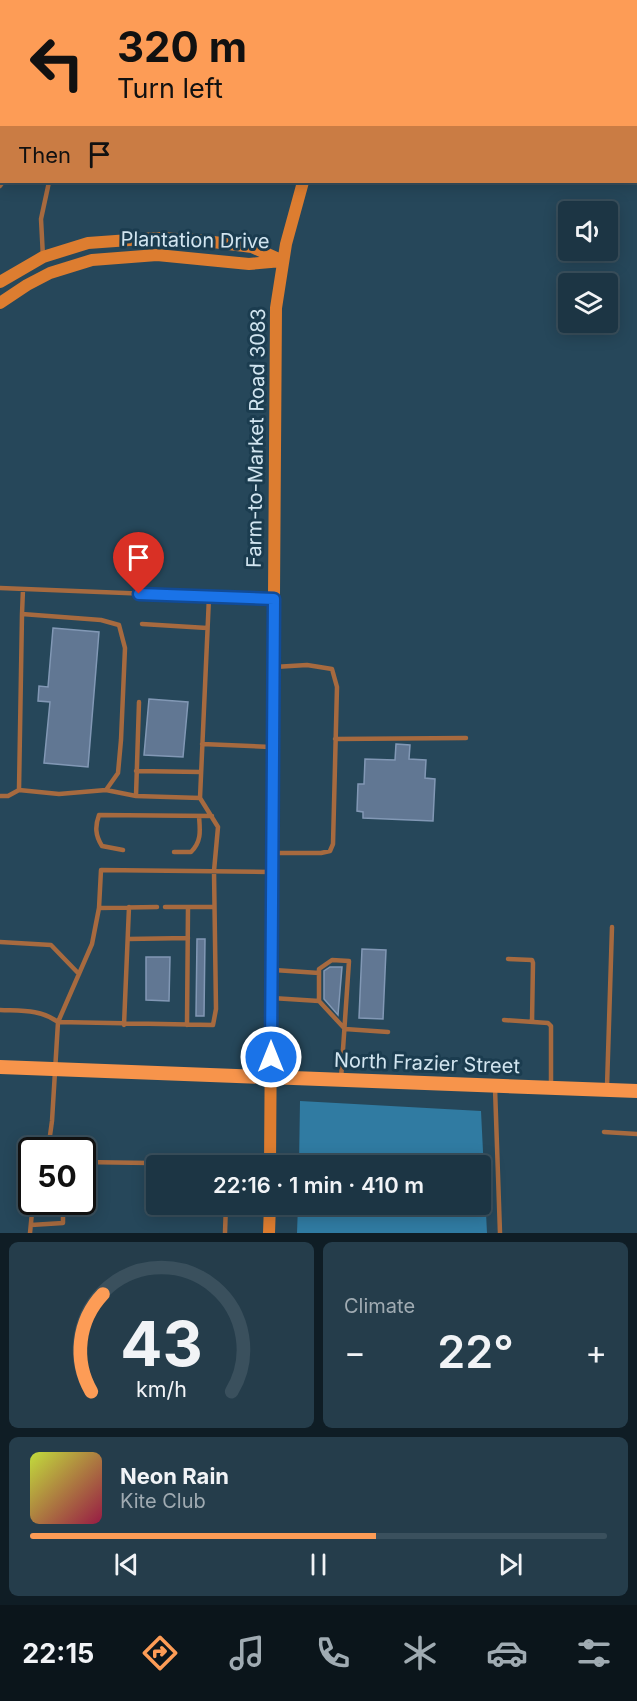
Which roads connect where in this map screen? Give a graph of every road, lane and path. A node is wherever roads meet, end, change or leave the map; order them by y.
1 (49, 183) edge
2 (303, 183) edge
3 (44, 257) junction
4 (283, 261) junction
5 (50, 273) junction
6 (0, 282) edge
7 (0, 303) edge
8 (0, 588) edge
9 (23, 589) junction
10 (209, 597) junction
11 (274, 599) junction
12 (22, 614) junction
13 (142, 624) dead end
14 (207, 627) junction
15 (274, 667) junction
16 (139, 702) dead end
17 (466, 738) dead end
18 (335, 739) junction
19 (202, 744) junction
20 (274, 747) junction
21 (136, 771) junction
22 (201, 772) junction
23 (19, 790) junction
24 (106, 790) junction
25 (0, 796) edge
26 (136, 796) junction
27 (200, 798) junction
28 (199, 816) junction
29 (213, 816) junction
30 (123, 850) dead end
31 (174, 852) dead end
32 (273, 853) junction
33 (214, 871) junction
34 (273, 872) junction
35 (129, 907) junction
36 (157, 907) dead end
37 (165, 907) dead end
38 (188, 907) junction
39 (99, 908) junction
40 (214, 908) junction
41 (612, 927) dead end
42 (188, 938) junction
43 (128, 939) junction
44 (0, 942) edge
45 (508, 959) dead end
46 (272, 970) junction
47 (319, 973) junction
48 (79, 974) junction
49 (272, 998) junction
50 (319, 1001) junction
51 (0, 1010) edge
52 (504, 1020) dead end
53 (58, 1022) junction
54 (532, 1022) junction
55 (124, 1025) junction
56 (187, 1025) junction
57 (345, 1029) junction
58 (388, 1032) dead end
59 (0, 1066) edge
60 (55, 1069) junction
61 (271, 1077) junction
62 (341, 1079) junction
63 (495, 1085) junction
64 (551, 1087) junction
65 (607, 1089) junction
66 (637, 1091) edge
67 (604, 1132) dead end
68 (637, 1134) edge
69 (49, 1137) edge
70 (270, 1155) edge
71 (96, 1162) edge
72 (146, 1163) edge
73 (31, 1215) edge
74 (63, 1215) edge
75 (226, 1215) edge
76 (270, 1215) edge
77 (30, 1225) junction
78 (30, 1233) edge
79 (225, 1233) edge
80 (269, 1233) edge
81 (500, 1233) edge

1 - 3 lane
2 - 4 main road, Farm-to-Market Road 3083
3 - 4 main road, Plantation Drive
3 - 5 main road
3 - 6 main road, Plantation Drive
4 - 5 main road, Plantation Drive
4 - 11 main road, Farm-to-Market Road 3083
5 - 7 main road, Plantation Drive
8 - 9 lane
9 - 10 lane
9 - 12 lane
10 - 11 lane
10 - 14 lane
11 - 15 main road, Farm-to-Market Road 3083
12 - 23 lane
12 - 24 lane
13 - 14 lane
14 - 19 lane
15 - 18 lane
15 - 20 main road, Farm-to-Market Road 3083
16 - 21 lane
17 - 18 lane
18 - 32 lane
19 - 20 lane
19 - 22 lane
20 - 32 main road, Farm-to-Market Road 3083
21 - 22 lane
21 - 26 lane
22 - 27 lane
23 - 24 lane
23 - 25 lane
24 - 26 lane
26 - 27 lane
27 - 29 lane
28 - 29 lane
28 - 30 lane
28 - 31 lane
29 - 33 lane
32 - 34 main road, Farm-to-Market Road 3083
33 - 34 lane
33 - 39 lane
33 - 40 lane
34 - 46 main road, Farm-to-Market Road 3083
35 - 36 lane
35 - 39 lane
35 - 43 lane
37 - 38 lane
38 - 40 lane
38 - 42 lane
39 - 48 lane
40 - 56 lane
41 - 65 lane
42 - 43 lane
42 - 56 lane
43 - 55 lane
44 - 48 lane
45 - 54 lane
46 - 47 lane
46 - 49 main road, Farm-to-Market Road 3083
47 - 50 lane
47 - 57 lane
48 - 53 lane
49 - 50 lane
49 - 61 main road, Farm-to-Market Road 3083
50 - 57 lane
51 - 53 lane
52 - 54 lane
53 - 55 lane
53 - 60 lane
54 - 64 lane
55 - 56 lane
57 - 58 lane
57 - 62 lane
59 - 60 main road, North Frazier Street
60 - 61 main road, North Frazier Street
60 - 69 lane
61 - 62 main road, North Frazier Street
61 - 70 main road, Farm-to-Market Road 3083
62 - 63 main road, North Frazier Street
63 - 64 main road, North Frazier Street
63 - 81 lane
64 - 65 main road, North Frazier Street
65 - 66 main road, North Frazier Street
67 - 68 lane
71 - 72 lane
73 - 77 lane
74 - 77 lane
75 - 79 lane
76 - 80 main road
77 - 78 lane

